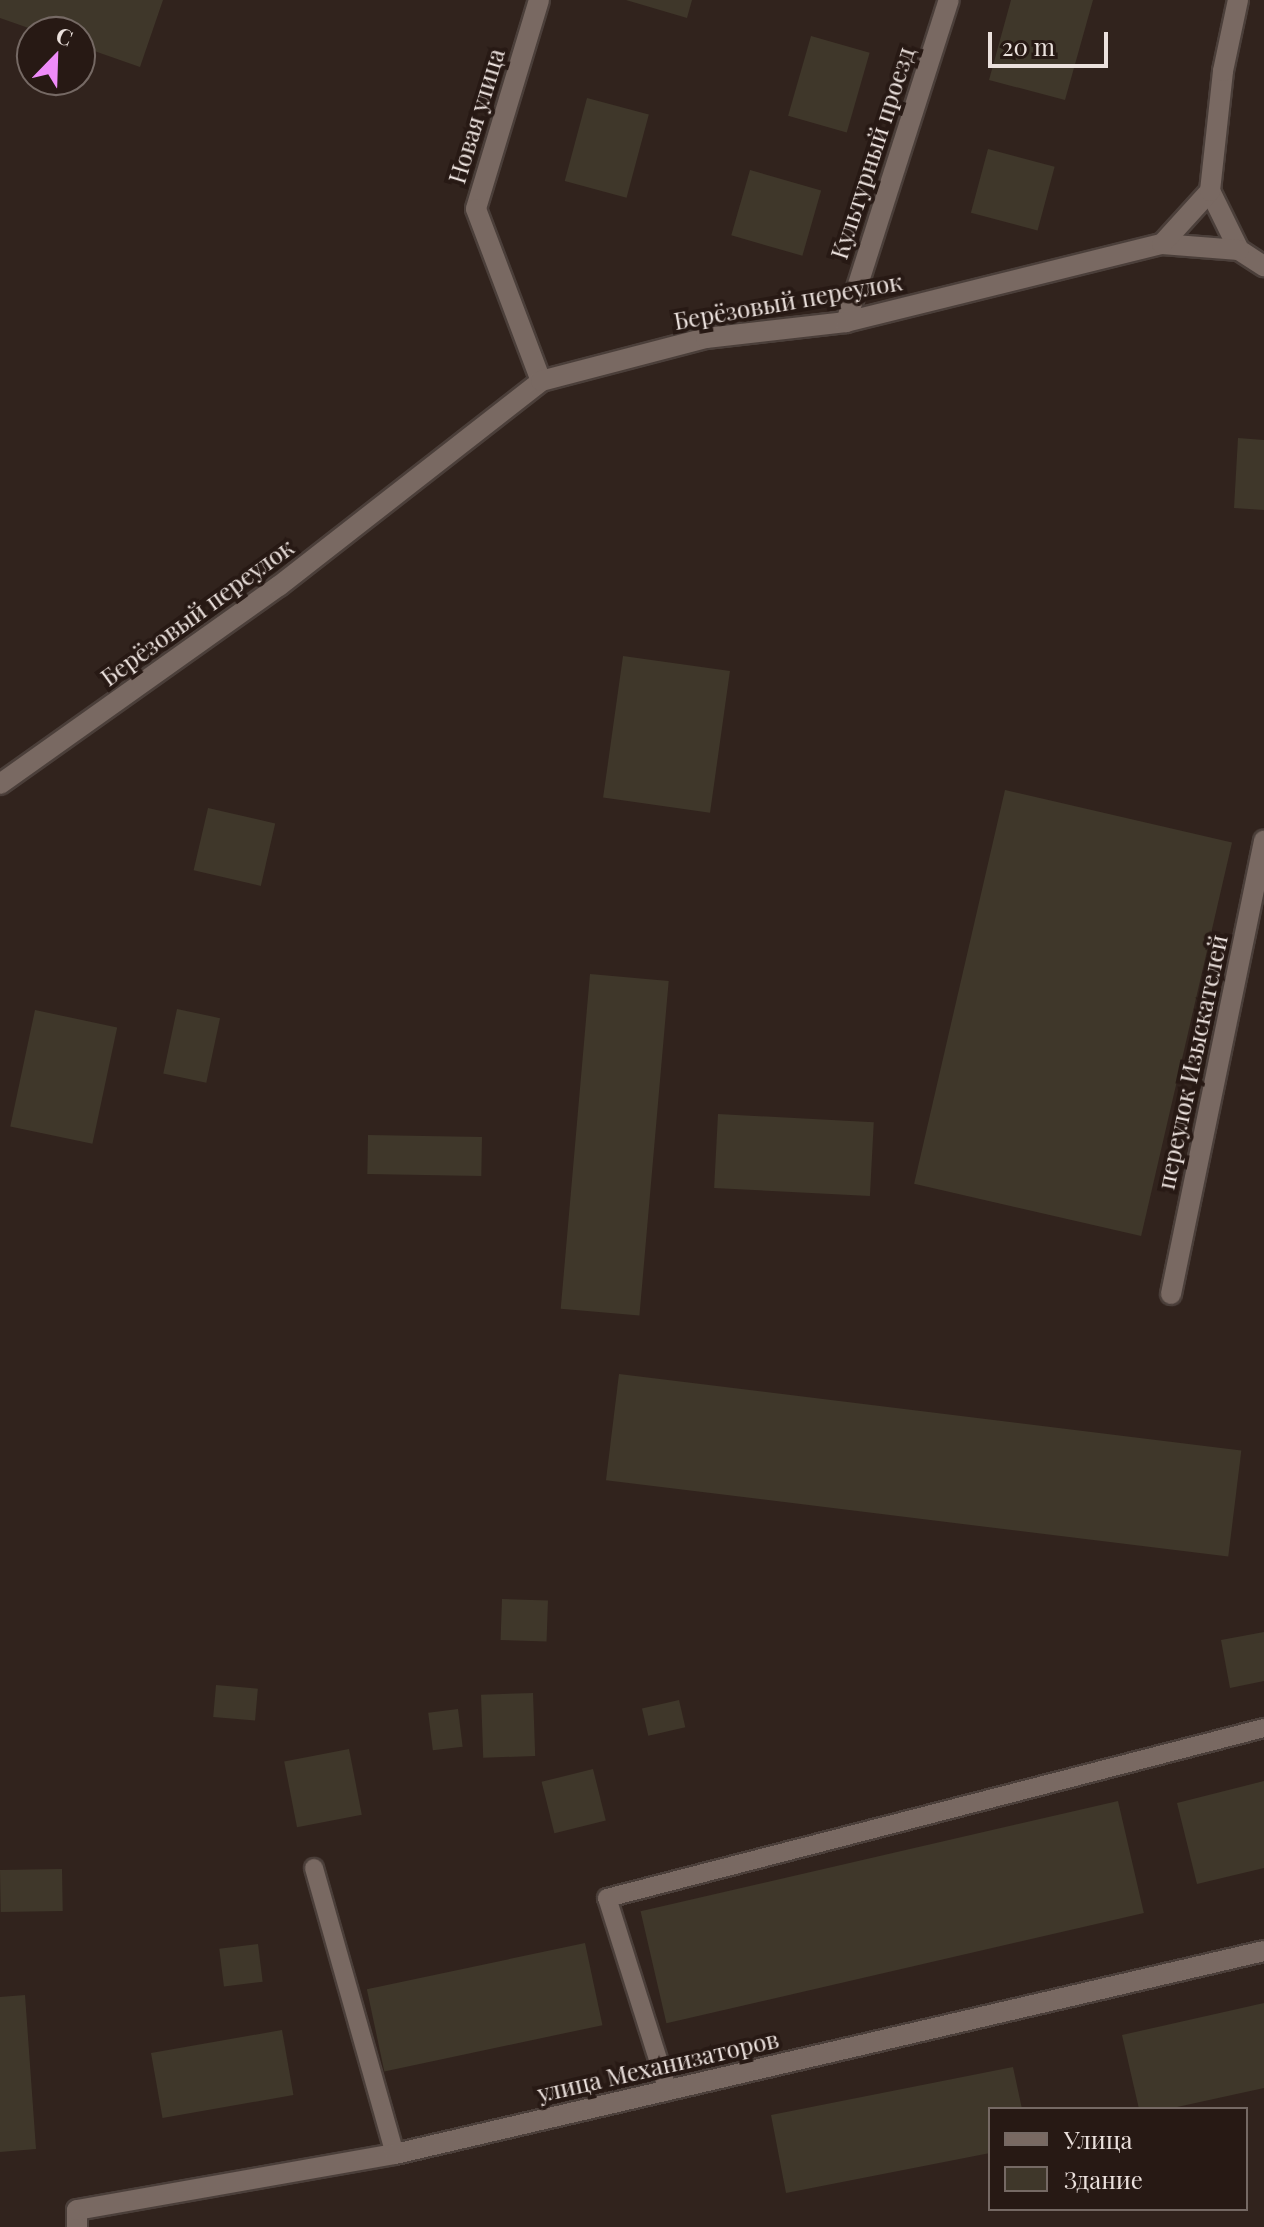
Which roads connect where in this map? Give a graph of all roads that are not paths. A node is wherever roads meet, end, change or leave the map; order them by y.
1 (539, 0) edge
2 (949, 0) edge
3 (1238, 0) edge
4 (1210, 191) junction
5 (1162, 244) junction
6 (1239, 250) junction
7 (1264, 266) edge
8 (846, 322) junction
9 (541, 381) junction
10 (0, 784) edge
11 (1264, 840) edge
12 (1171, 1294) dead end
13 (1264, 1728) edge
14 (314, 1868) dead end
15 (1264, 1951) edge
16 (668, 2091) junction
17 (395, 2154) junction
18 (77, 2227) edge

1 - 9 street, Новая улица
2 - 8 street, Культурный проезд
3 - 4 street
4 - 5 street
4 - 6 street
5 - 6 street, Берёзовый переулок
5 - 8 street, Берёзовый переулок
6 - 7 street
8 - 9 street, Берёзовый переулок
9 - 10 street, Берёзовый переулок
11 - 12 street, переулок Изыскателей
13 - 16 lane
14 - 17 lane
15 - 16 street, улица Механизаторов
16 - 17 street, улица Механизаторов
17 - 18 street, улица Механизаторов

